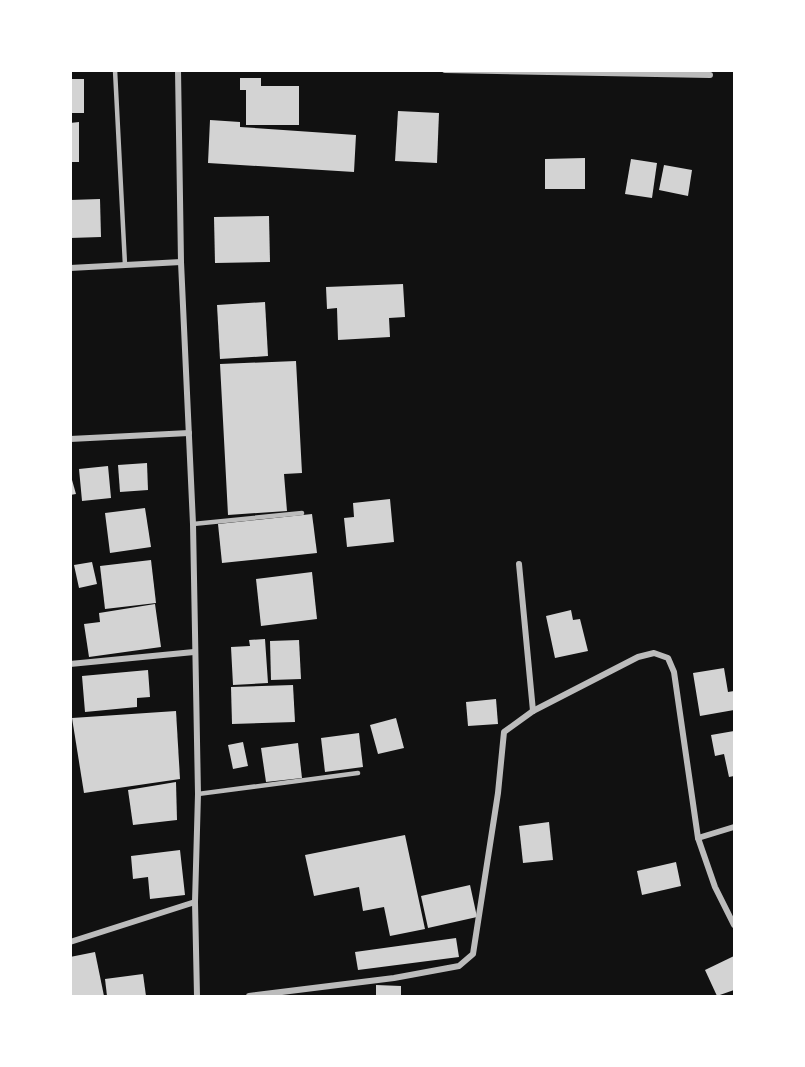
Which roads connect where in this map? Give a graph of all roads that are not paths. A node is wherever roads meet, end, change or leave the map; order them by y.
1 (115, 70) edge
2 (178, 70) edge
3 (445, 70) edge
4 (710, 75) dead end
5 (181, 262) junction
6 (125, 265) junction
7 (70, 268) edge
8 (189, 433) junction
9 (70, 439) edge
10 (302, 513) dead end
11 (193, 524) junction
12 (519, 564) dead end
13 (194, 652) junction
14 (70, 664) edge
15 (533, 711) junction
16 (358, 773) dead end
17 (198, 794) junction
18 (735, 827) edge
19 (698, 838) junction
20 (195, 902) junction
21 (735, 925) edge
22 (70, 942) edge
23 (197, 996) edge
24 (249, 996) edge

1 - 6 lane
2 - 5 street
3 - 4 street
5 - 6 street
5 - 8 street
6 - 7 street
8 - 9 street
8 - 11 street
10 - 11 lane
11 - 13 street
12 - 15 street
13 - 14 street
13 - 17 street
15 - 19 street
15 - 24 street
16 - 17 lane
17 - 20 street
18 - 19 street
19 - 21 street
20 - 22 street
20 - 23 street

